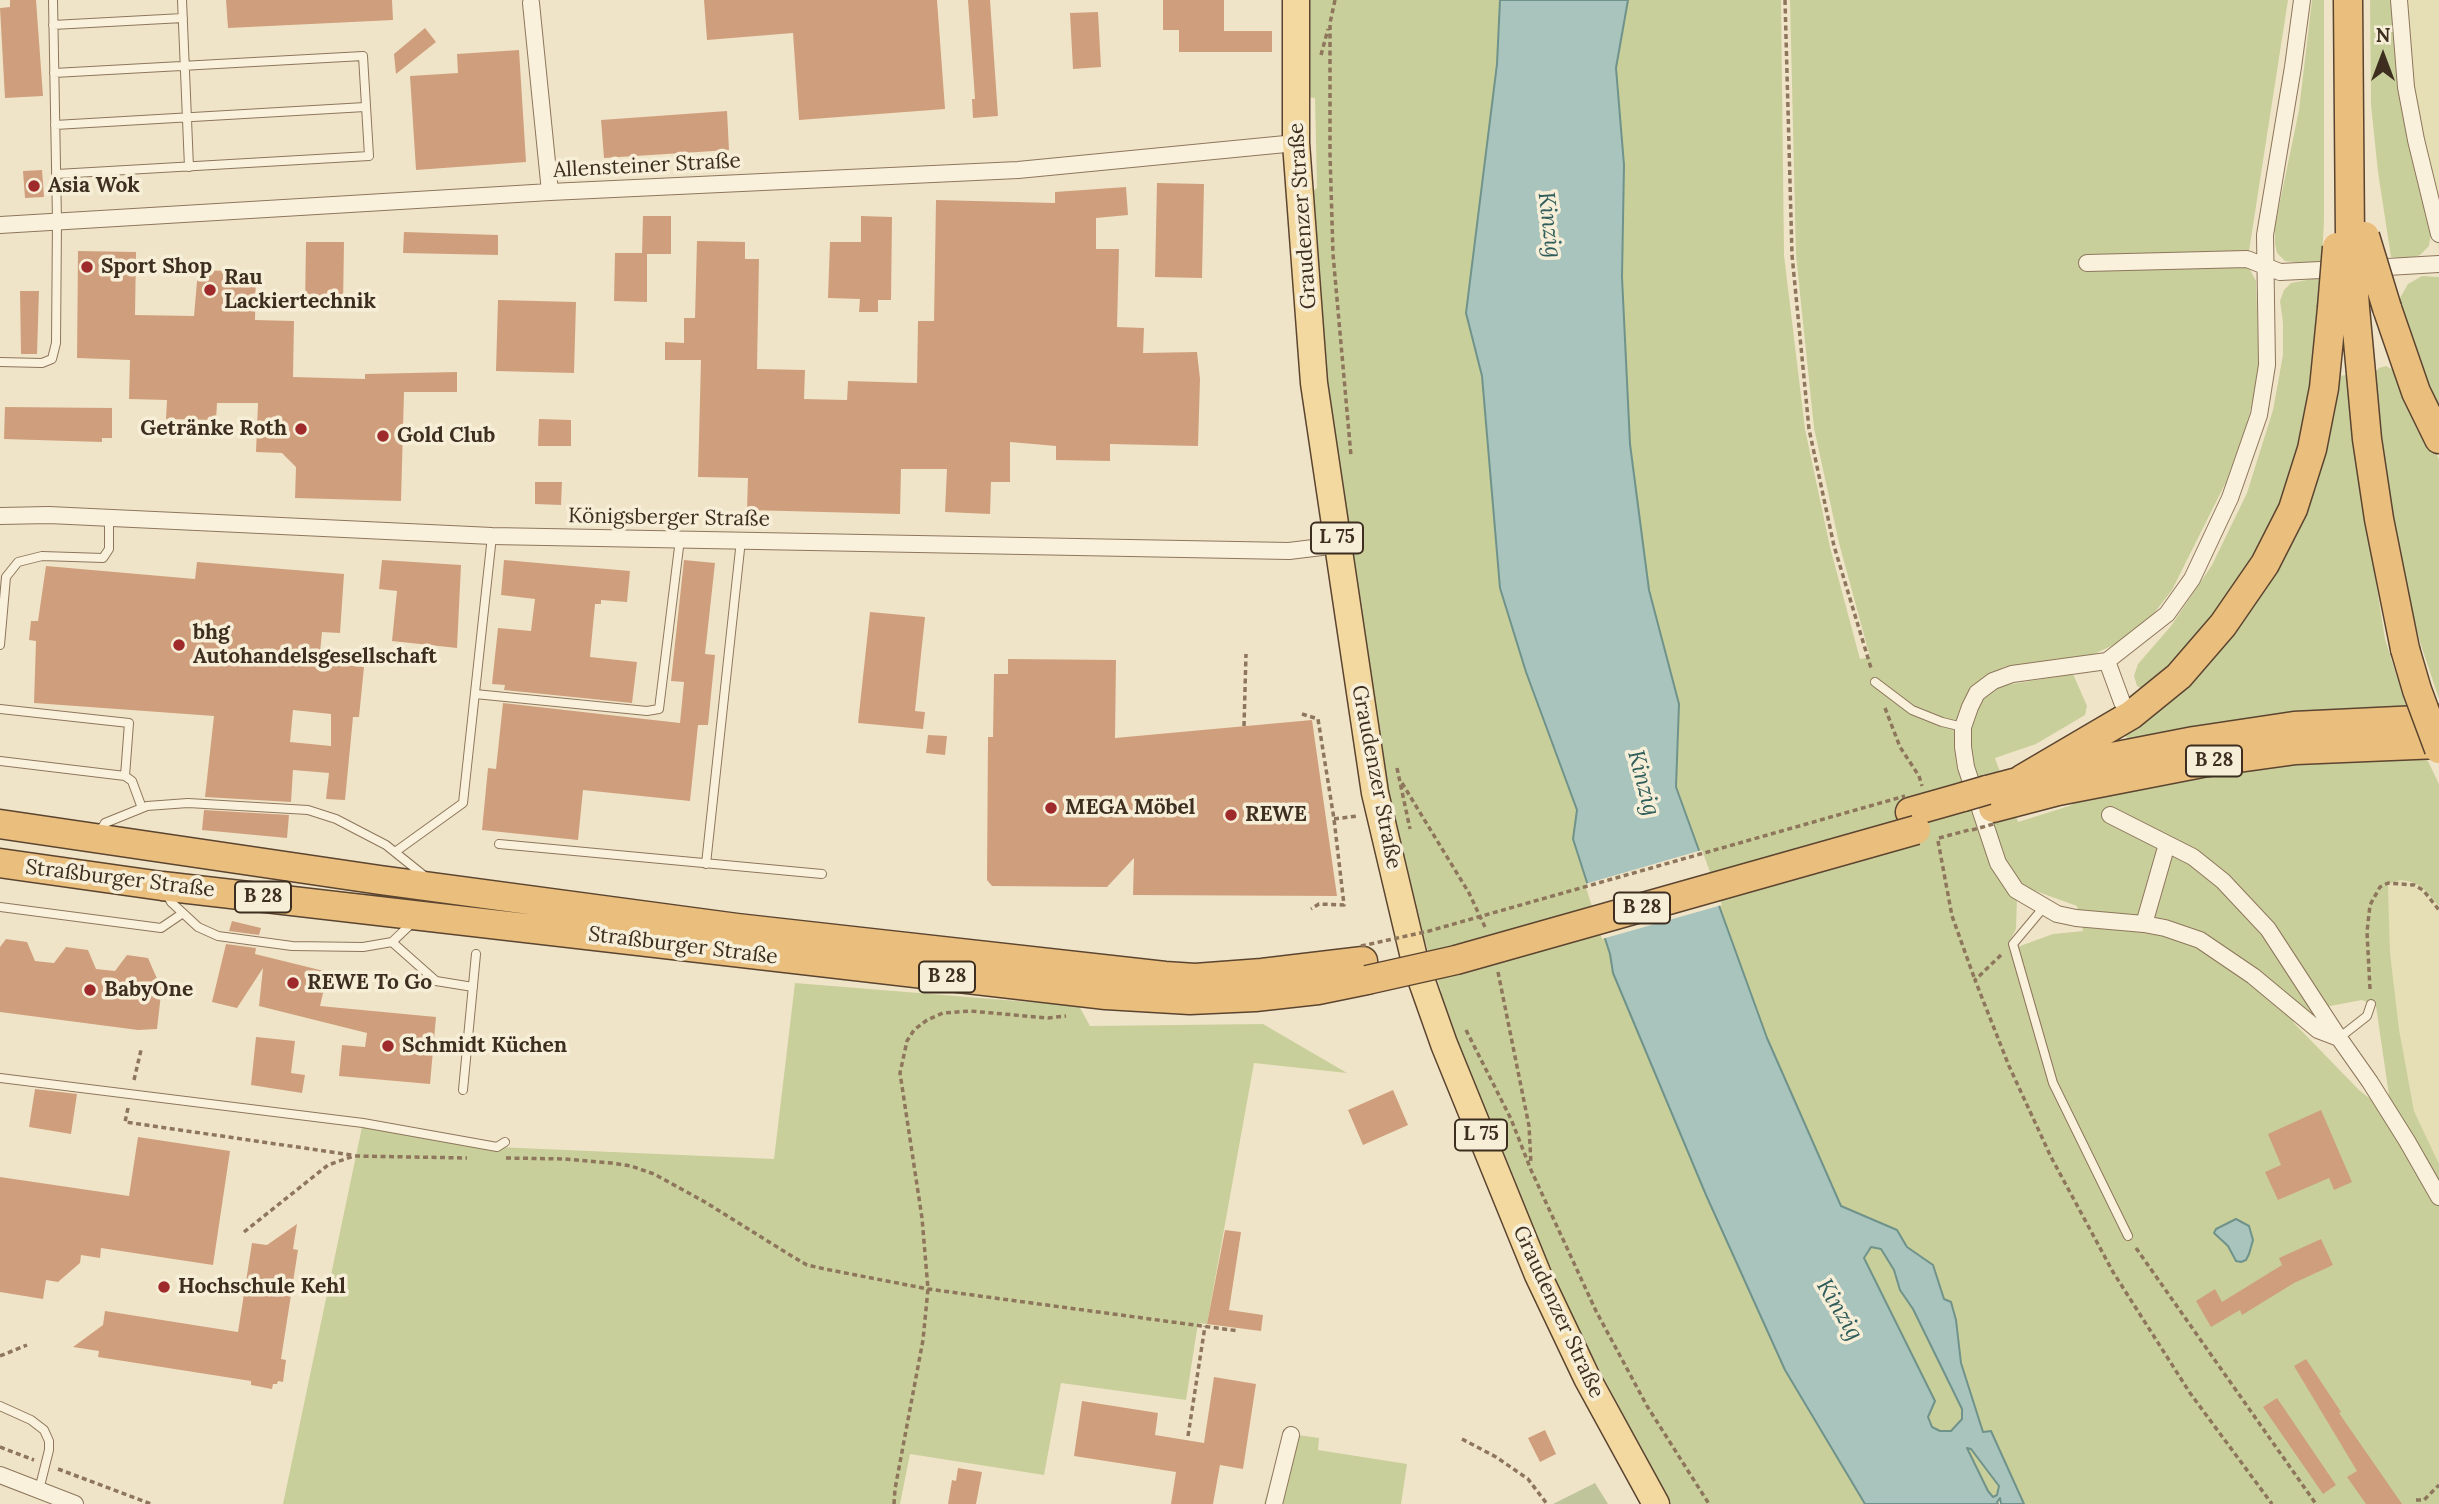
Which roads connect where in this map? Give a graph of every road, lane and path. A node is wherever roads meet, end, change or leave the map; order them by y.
1 (53, 0) edge
2 (182, 0) edge
3 (1296, 0) edge
4 (1335, 0) edge
5 (1785, 0) edge
6 (2302, 0) edge
7 (2348, 0) edge
8 (2399, 0) edge
9 (531, 1) edge
10 (183, 19) junction
11 (53, 25) junction
12 (185, 66) junction
13 (54, 73) junction
14 (365, 107) junction
15 (187, 118) junction
16 (55, 125) junction
17 (1296, 143) junction
18 (189, 167) junction
19 (57, 174) junction
20 (550, 192) junction
21 (57, 221) junction
22 (0, 225) edge
23 (2439, 234) edge
24 (2351, 237) junction
25 (2087, 263) dead end
26 (2439, 264) edge
27 (2264, 265) junction
28 (2343, 308) junction
29 (0, 362) edge
30 (2439, 439) edge
31 (1351, 461) dead end
32 (0, 516) edge
33 (109, 518) junction
34 (492, 537) junction
35 (680, 539) junction
36 (741, 540) junction
37 (1338, 545) junction
38 (0, 645) edge
39 (1246, 654) dead end
40 (2107, 661) junction
41 (1875, 682) junction
42 (475, 694) junction
43 (0, 709) edge
44 (1302, 714) dead end
45 (2131, 715) junction
46 (2439, 719) edge
47 (1244, 726) dead end
48 (1963, 727) junction
49 (2439, 744) edge
50 (2439, 749) edge
51 (1394, 758) dead end
52 (0, 761) edge
53 (125, 776) junction
54 (2022, 779) junction
55 (142, 808) junction
56 (1980, 810) junction
57 (2110, 815) dead end
58 (1920, 818) junction
59 (0, 824) edge
60 (1410, 832) dead end
61 (96, 837) junction
62 (499, 844) dead end
63 (2167, 844) junction
64 (395, 852) junction
65 (0, 863) edge
66 (706, 864) junction
67 (821, 874) dead end
68 (162, 886) junction
69 (437, 888) junction
70 (0, 907) edge
71 (2043, 907) junction
72 (1311, 909) dead end
73 (2439, 910) edge
74 (183, 913) junction
75 (418, 916) junction
76 (2144, 924) junction
77 (392, 942) junction
78 (2013, 944) junction
79 (476, 954) dead end
80 (1364, 962) junction
81 (1975, 980) junction
82 (473, 987) junction
83 (2371, 1004) joint
84 (1075, 1016) dead end
85 (1464, 1026) dead end
86 (2339, 1038) junction
87 (141, 1050) dead end
88 (0, 1078) edge
89 (463, 1090) dead end
90 (131, 1094) junction
91 (505, 1142) dead end
92 (354, 1156) junction
93 (471, 1158) dead end
94 (498, 1158) dead end
95 (2439, 1198) edge
96 (244, 1232) dead end
97 (2128, 1236) joint
98 (928, 1289) junction
99 (1205, 1326) junction
100 (1239, 1331) dead end
101 (27, 1345) dead end
102 (0, 1356) edge
103 (0, 1406) edge
104 (1292, 1435) dead end
105 (1188, 1436) dead end
106 (1462, 1439) dead end
107 (0, 1447) edge
108 (47, 1465) junction
109 (0, 1475) edge
110 (2439, 1485) edge
111 (39, 1490) junction
112 (2416, 1500) dead end
113 (75, 1504) edge
114 (151, 1504) edge
115 (894, 1504) edge
116 (1274, 1504) edge
117 (1547, 1504) edge
118 (1656, 1504) edge
119 (1709, 1504) edge
120 (2272, 1504) edge
121 (2316, 1504) edge

1 - 11 lane
2 - 10 lane
3 - 17 main road, Graudenzer Straße / L 75
4 - 31 path
5 - 41 path
6 - 27 street
7 - 24 highway
8 - 23 street
9 - 20 street
10 - 11 lane
10 - 12 lane
11 - 13 lane
12 - 13 lane
12 - 14 lane
12 - 15 lane
13 - 16 lane
14 - 15 lane
14 - 18 lane
15 - 16 lane
15 - 18 lane
16 - 19 lane
17 - 20 street, Allensteiner Straße
17 - 37 main road, Graudenzer Straße / L 75
18 - 19 lane
19 - 21 lane
20 - 21 street, Allensteiner Straße
21 - 22 street, Allensteiner Straße
21 - 29 lane
24 - 28 highway, bridge
24 - 30 highway, bridge
25 - 27 street
26 - 27 street
27 - 40 street
28 - 45 highway
28 - 50 highway, bridge
32 - 33 street, Königsberger Straße
33 - 34 street, Königsberger Straße
33 - 38 lane
34 - 35 street, Königsberger Straße
34 - 42 lane
35 - 36 street, Königsberger Straße
35 - 42 lane
36 - 37 street, Königsberger Straße
36 - 66 lane
37 - 118 main road, Graudenzer Straße / L 75
39 - 47 path
40 - 45 street
40 - 48 street
41 - 48 lane
41 - 58 path
42 - 64 lane
43 - 53 lane
44 - 72 path
45 - 54 highway
46 - 54 highway, B 28
48 - 71 street
49 - 56 highway, B 28
51 - 60 path
52 - 53 lane
53 - 55 lane
54 - 56 highway, B 28
55 - 61 lane
55 - 64 lane
56 - 58 highway, B 28
56 - 58 path
57 - 63 street
58 - 80 highway, B 28
58 - 80 path, bridge
58 - 81 path
59 - 61 highway, Straßburger Straße / B 28
61 - 69 highway, Straßburger Straße / B 28
62 - 66 lane
63 - 76 street
63 - 86 street
64 - 69 lane
65 - 68 highway, Straßburger Straße / B 28
66 - 67 lane
68 - 74 lane
68 - 75 highway, Straßburger Straße / B 28
69 - 80 highway, Straßburger Straße / B 28
70 - 74 lane
71 - 76 street
71 - 78 lane
73 - 83 path
74 - 77 lane
75 - 77 lane
75 - 80 highway, Straßburger Straße / B 28
76 - 86 street
77 - 82 lane
78 - 81 path
78 - 97 lane
79 - 82 lane
81 - 120 path
82 - 89 lane
83 - 86 lane
84 - 98 path
85 - 119 path
86 - 95 street
87 - 90 path
88 - 90 lane
90 - 91 lane
90 - 92 path
92 - 93 path
92 - 96 path
94 - 98 path
97 - 121 path
98 - 99 path
98 - 115 path
99 - 100 path
99 - 105 path
101 - 102 path
103 - 108 lane
104 - 116 street
106 - 117 path
107 - 108 path
108 - 111 lane
108 - 114 path
109 - 111 street
110 - 112 path
111 - 113 street

